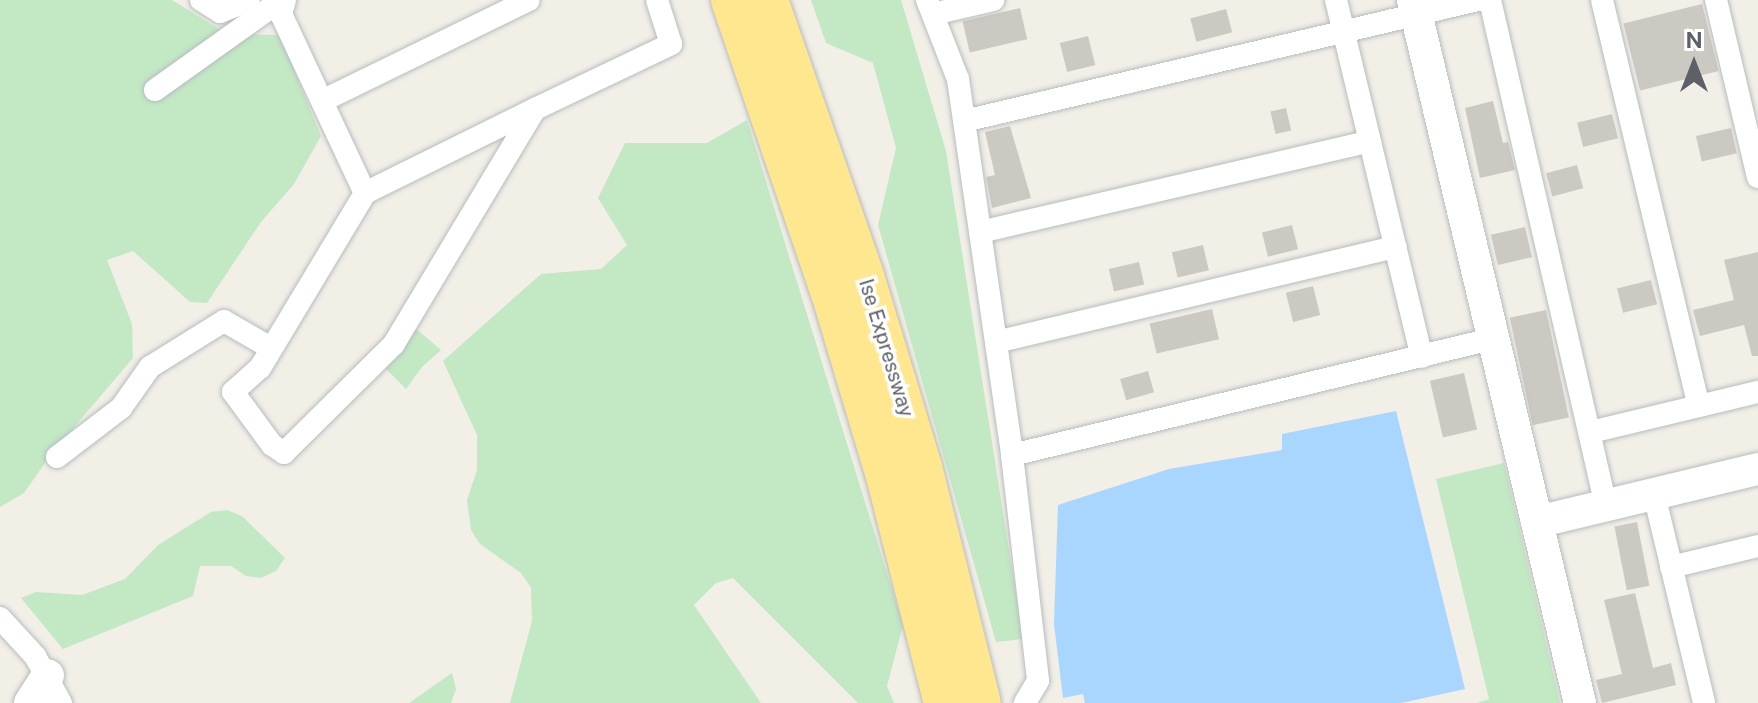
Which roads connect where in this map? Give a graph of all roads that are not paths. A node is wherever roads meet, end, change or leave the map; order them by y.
1 (201, 0) edge
2 (249, 0) edge
3 (283, 0) edge
4 (529, 0) edge
5 (657, 0) edge
6 (731, 0) edge
7 (768, 0) edge
8 (993, 0) edge
9 (1336, 0) edge
10 (1478, 0) edge
11 (1490, 0) edge
12 (1602, 0) edge
13 (1716, 0) edge
14 (930, 7) edge
15 (1415, 7) edge
16 (1343, 31) junction
17 (155, 90) dead end
18 (322, 101) junction
19 (535, 109) junction
20 (964, 121) junction
21 (1370, 141) junction
22 (1758, 177) edge
23 (365, 193) junction
24 (980, 232) junction
25 (1396, 247) junction
26 (1493, 339) junction
27 (996, 342) junction
28 (271, 348) junction
29 (1422, 357) junction
30 (1758, 392) edge
31 (1699, 406) junction
32 (1591, 432) junction
33 (1012, 455) junction
34 (57, 457) dead end
35 (1758, 469) edge
36 (1654, 494) junction
37 (1606, 506) junction
38 (1537, 522) junction
39 (1758, 546) edge
40 (1671, 567) junction
41 (0, 618) edge
42 (55, 689) edge
43 (30, 703) edge
44 (969, 703) edge
45 (1025, 703) edge
46 (1580, 703) edge
47 (1704, 703) edge

1 - 2 street
3 - 17 street
3 - 18 street
4 - 18 street
5 - 19 street
6 - 44 highway, Ise Expressway
7 - 44 highway, Ise Expressway
8 - 14 street
9 - 16 street
10 - 15 street
11 - 32 street
12 - 31 street
13 - 22 street
14 - 20 street
15 - 16 street
15 - 26 street
16 - 20 street
16 - 21 street
18 - 23 street
19 - 23 street
19 - 28 street
20 - 24 street
21 - 24 street
21 - 25 street
23 - 28 street
24 - 27 street
25 - 27 street
25 - 29 street
26 - 29 street
26 - 38 street
27 - 33 street
28 - 34 street
29 - 33 street
30 - 31 street
31 - 32 street
32 - 37 street
33 - 45 street
35 - 36 street
36 - 37 street
36 - 40 street
37 - 38 street
38 - 46 street
39 - 40 street
40 - 47 street
41 - 42 street
42 - 43 street

